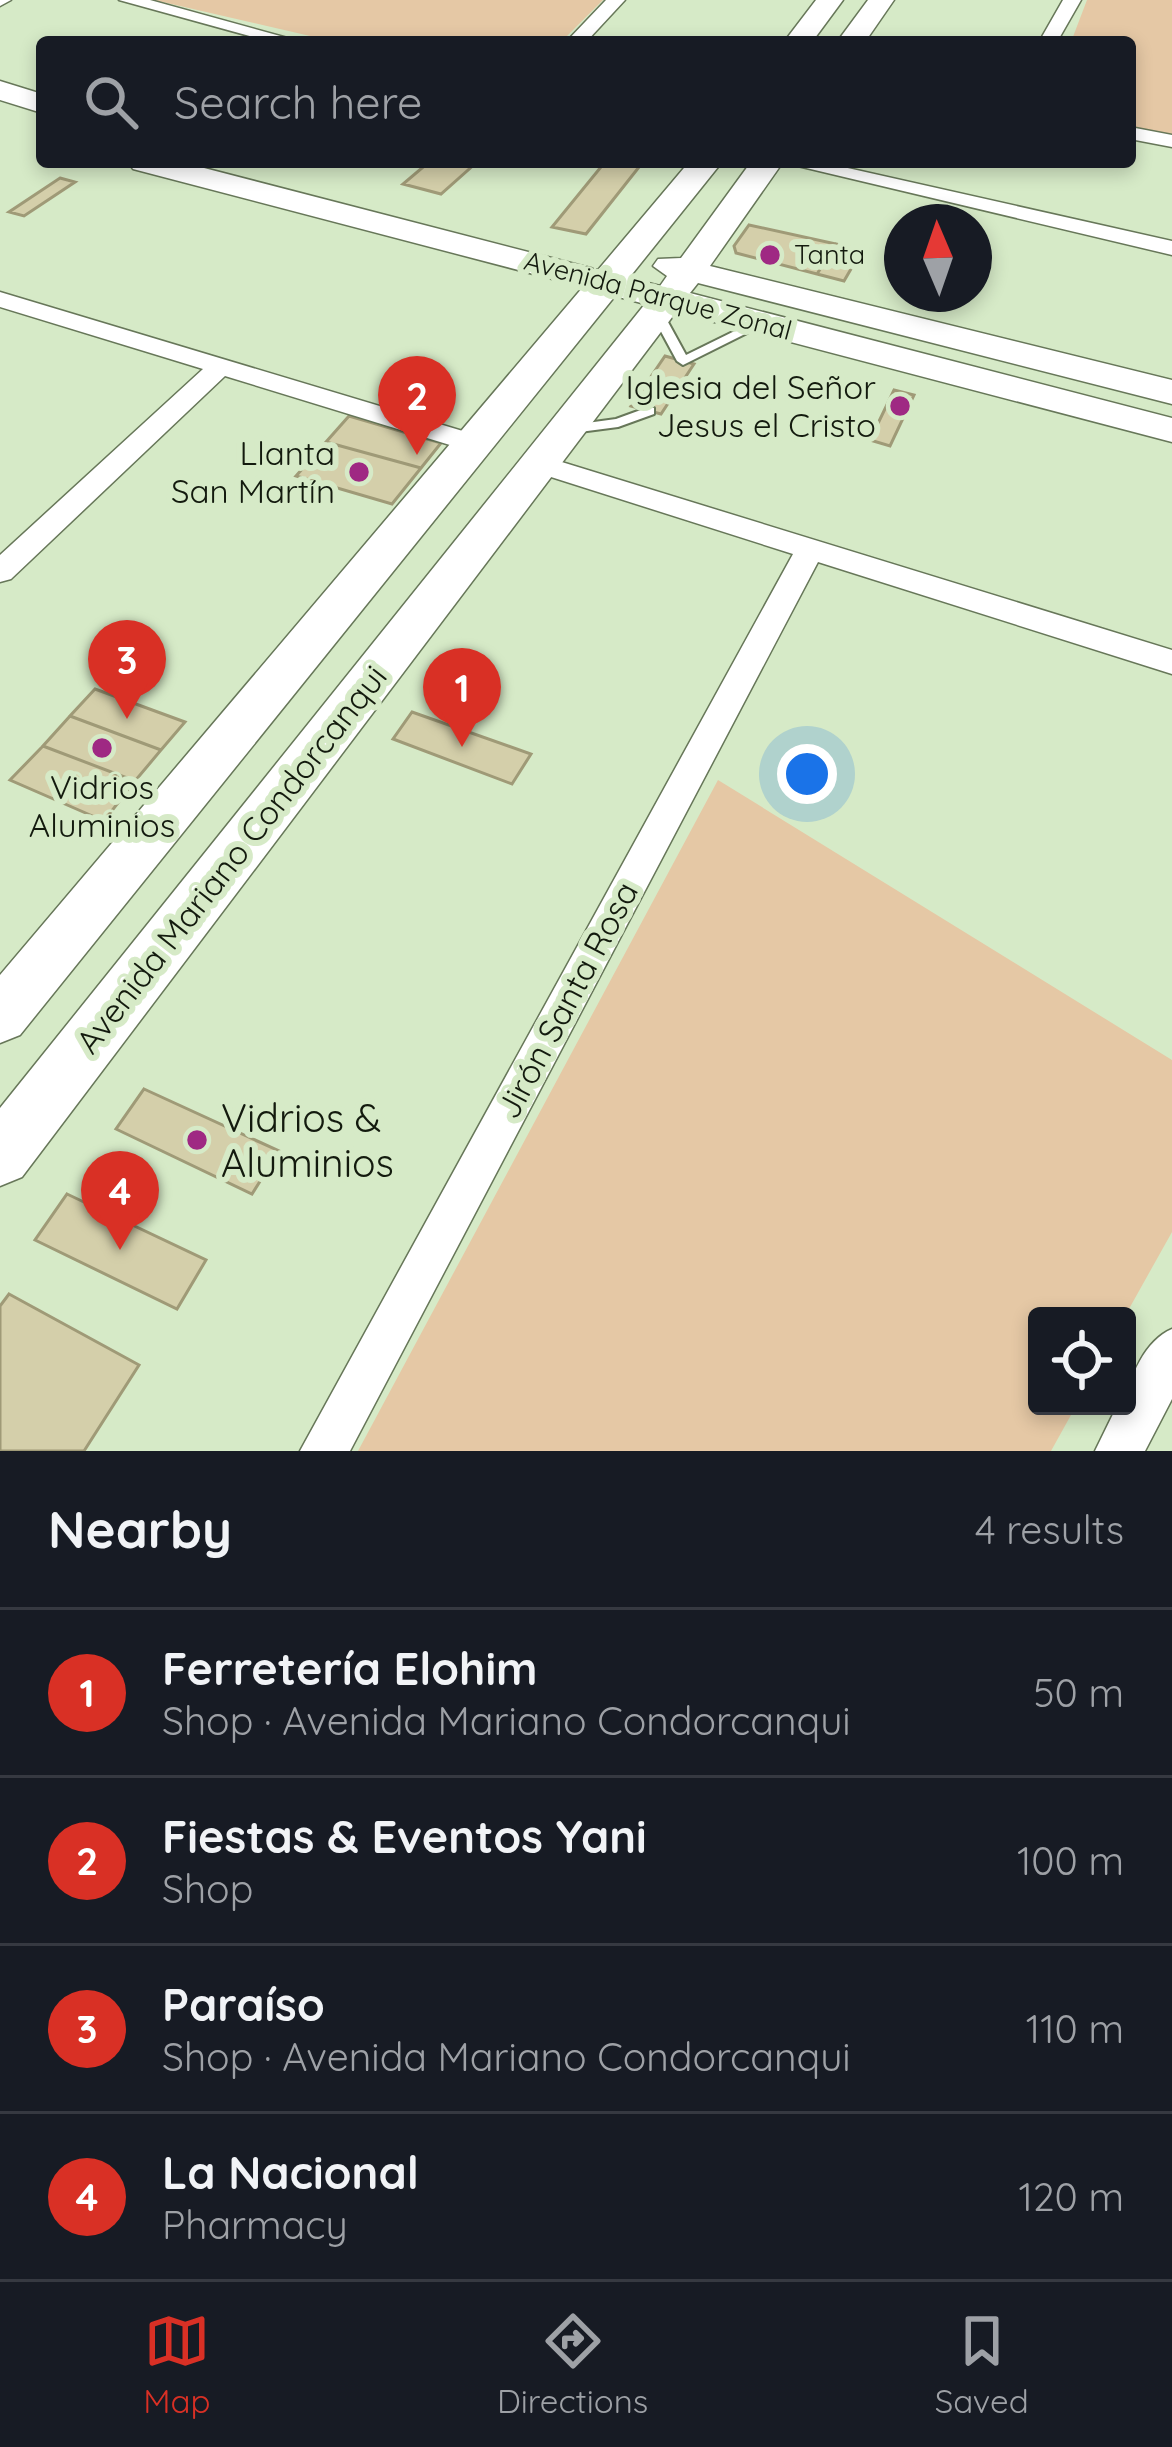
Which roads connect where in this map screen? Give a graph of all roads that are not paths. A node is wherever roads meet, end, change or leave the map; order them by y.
1 (128, 0) edge
2 (616, 0) edge
3 (830, 0) edge
4 (881, 0) edge
5 (1072, 0) edge
6 (269, 36) edge
7 (581, 36) edge
8 (803, 36) edge
9 (855, 36) edge
10 (1051, 36) edge
11 (0, 90) edge
12 (36, 102) edge
13 (1136, 134) edge
14 (1172, 141) edge
15 (167, 168) edge
16 (290, 168) edge
17 (701, 168) edge
18 (762, 168) edge
19 (818, 168) edge
20 (564, 238) junction
21 (1172, 248) edge
22 (539, 266) junction
23 (621, 270) junction
24 (671, 294) junction
25 (0, 299) edge
26 (761, 323) junction
27 (220, 366) junction
28 (1172, 392) edge
29 (650, 411) dead end
30 (490, 427) junction
31 (1172, 430) edge
32 (552, 447) junction
33 (810, 549) junction
34 (0, 572) edge
35 (1172, 662) edge
36 (0, 1017) edge
37 (0, 1156) edge
38 (1172, 1352) edge
39 (324, 1451) edge
40 (1119, 1451) edge

1 - 6 street
2 - 7 street
3 - 8 main road
4 - 9 main road
5 - 10 street
11 - 12 main road
13 - 14 street
15 - 22 main road, Avenida Parque Zonal
16 - 20 main road, Avenida Parque Zonal
17 - 23 main road
18 - 24 main road, Avenida Mariano Condorcanqui
19 - 21 street
20 - 22 main road
20 - 23 main road, Avenida Parque Zonal
22 - 23 main road, Avenida Parque Zonal
23 - 24 main road, Avenida Parque Zonal
23 - 30 main road
24 - 26 main road, Avenida Parque Zonal
24 - 26 lane
24 - 28 main road, Avenida Parque Zonal
24 - 32 main road, Avenida Mariano Condorcanqui
25 - 27 street
26 - 31 main road, Avenida Parque Zonal
27 - 30 street
27 - 34 street
29 - 32 lane
30 - 32 main road
30 - 36 main road
32 - 33 street
32 - 37 main road, Avenida Mariano Condorcanqui
33 - 35 street
33 - 39 street, Jirón Santa Rosa
38 - 40 street

